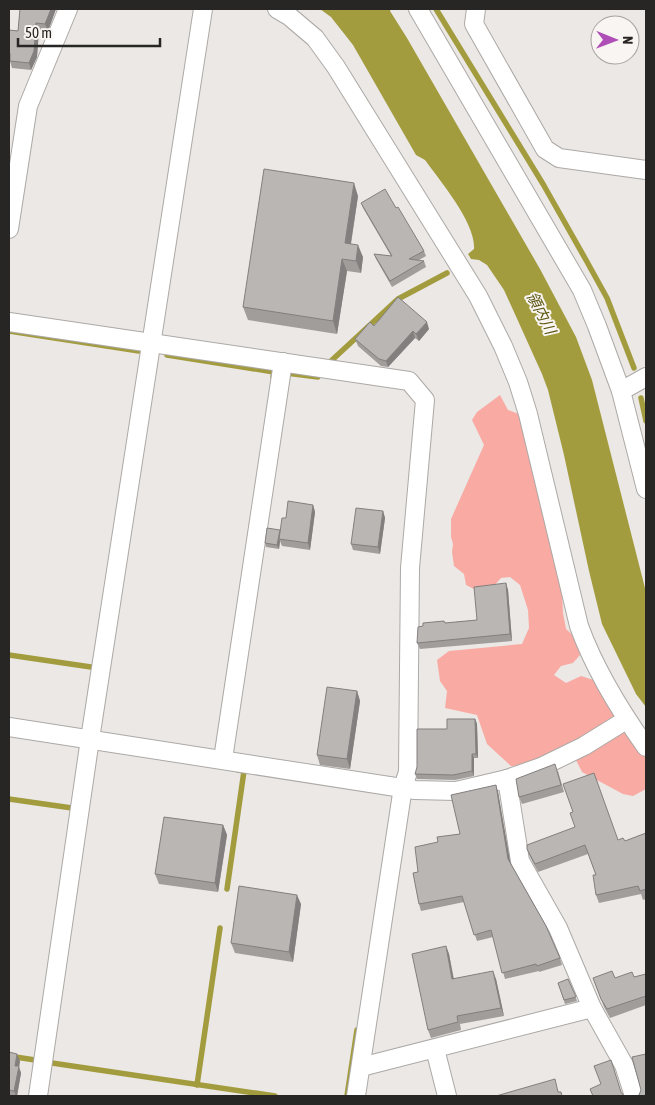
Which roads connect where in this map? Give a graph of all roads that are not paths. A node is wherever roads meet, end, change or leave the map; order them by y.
1 (68, 9) edge
2 (203, 9) edge
3 (277, 9) edge
4 (418, 9) edge
5 (476, 9) edge
6 (646, 170) edge
7 (9, 229) edge
8 (9, 322) edge
9 (152, 343) junction
10 (283, 362) junction
11 (646, 377) edge
12 (621, 392) junction
13 (646, 489) edge
14 (626, 720) junction
15 (9, 727) edge
16 (90, 739) junction
17 (646, 747) edge
18 (223, 760) junction
19 (507, 779) junction
20 (402, 787) junction
21 (592, 1008) junction
22 (435, 1049) junction
23 (361, 1066) junction
24 (38, 1096) edge
25 (356, 1096) edge
26 (448, 1096) edge
27 (634, 1096) edge

1 - 7 street
2 - 9 street
3 - 14 street
4 - 12 street
5 - 6 street
8 - 9 street
9 - 10 street
9 - 16 street
10 - 18 street
10 - 20 street
11 - 12 street
12 - 13 street
14 - 17 street
14 - 19 street
15 - 16 street
16 - 18 street
16 - 24 street
18 - 20 street
19 - 20 street
19 - 21 street
20 - 23 street
21 - 22 street
21 - 27 street
22 - 23 street
22 - 26 street
23 - 25 street

